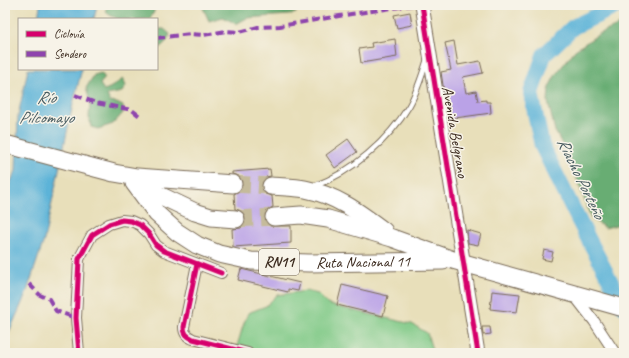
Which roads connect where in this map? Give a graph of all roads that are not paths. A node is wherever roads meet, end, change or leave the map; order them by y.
1 (422, 5) edge
2 (429, 53) junction
3 (5, 144) edge
4 (114, 173) junction
5 (134, 183) junction
6 (233, 184) tunnel mouth
7 (271, 186) tunnel mouth
8 (305, 189) junction
9 (274, 217) tunnel mouth
10 (236, 219) tunnel mouth
11 (392, 238) junction
12 (459, 262) junction
13 (197, 264) junction
14 (221, 273) dead end
15 (579, 296) junction
16 (624, 308) edge
17 (78, 353) edge
18 (248, 353) edge
19 (478, 353) edge
20 (615, 353) edge

1 - 2 street, Avenida Belgrano
2 - 8 lane
2 - 12 street, Avenida Belgrano
3 - 4 highway, Ruta Nacional 11 / RN11
4 - 5 highway, Ruta Nacional 11 / RN11
4 - 6 highway, Ruta Nacional 11 / RN11
5 - 10 highway, Ruta Nacional 11 / RN11
5 - 12 highway, Ruta Nacional 11 / RN11
7 - 8 highway, Ruta Nacional 11 / RN11
8 - 11 highway, Ruta Nacional 11 / RN11
9 - 11 highway, Ruta Nacional 11 / RN11
11 - 12 highway, Ruta Nacional 11 / RN11
12 - 15 highway, Ruta Nacional 11 / RN11
12 - 19 street, Avenida Belgrano
13 - 14 street
13 - 17 street
13 - 18 street
15 - 16 highway, Ruta Nacional 11 / RN11
15 - 20 street

